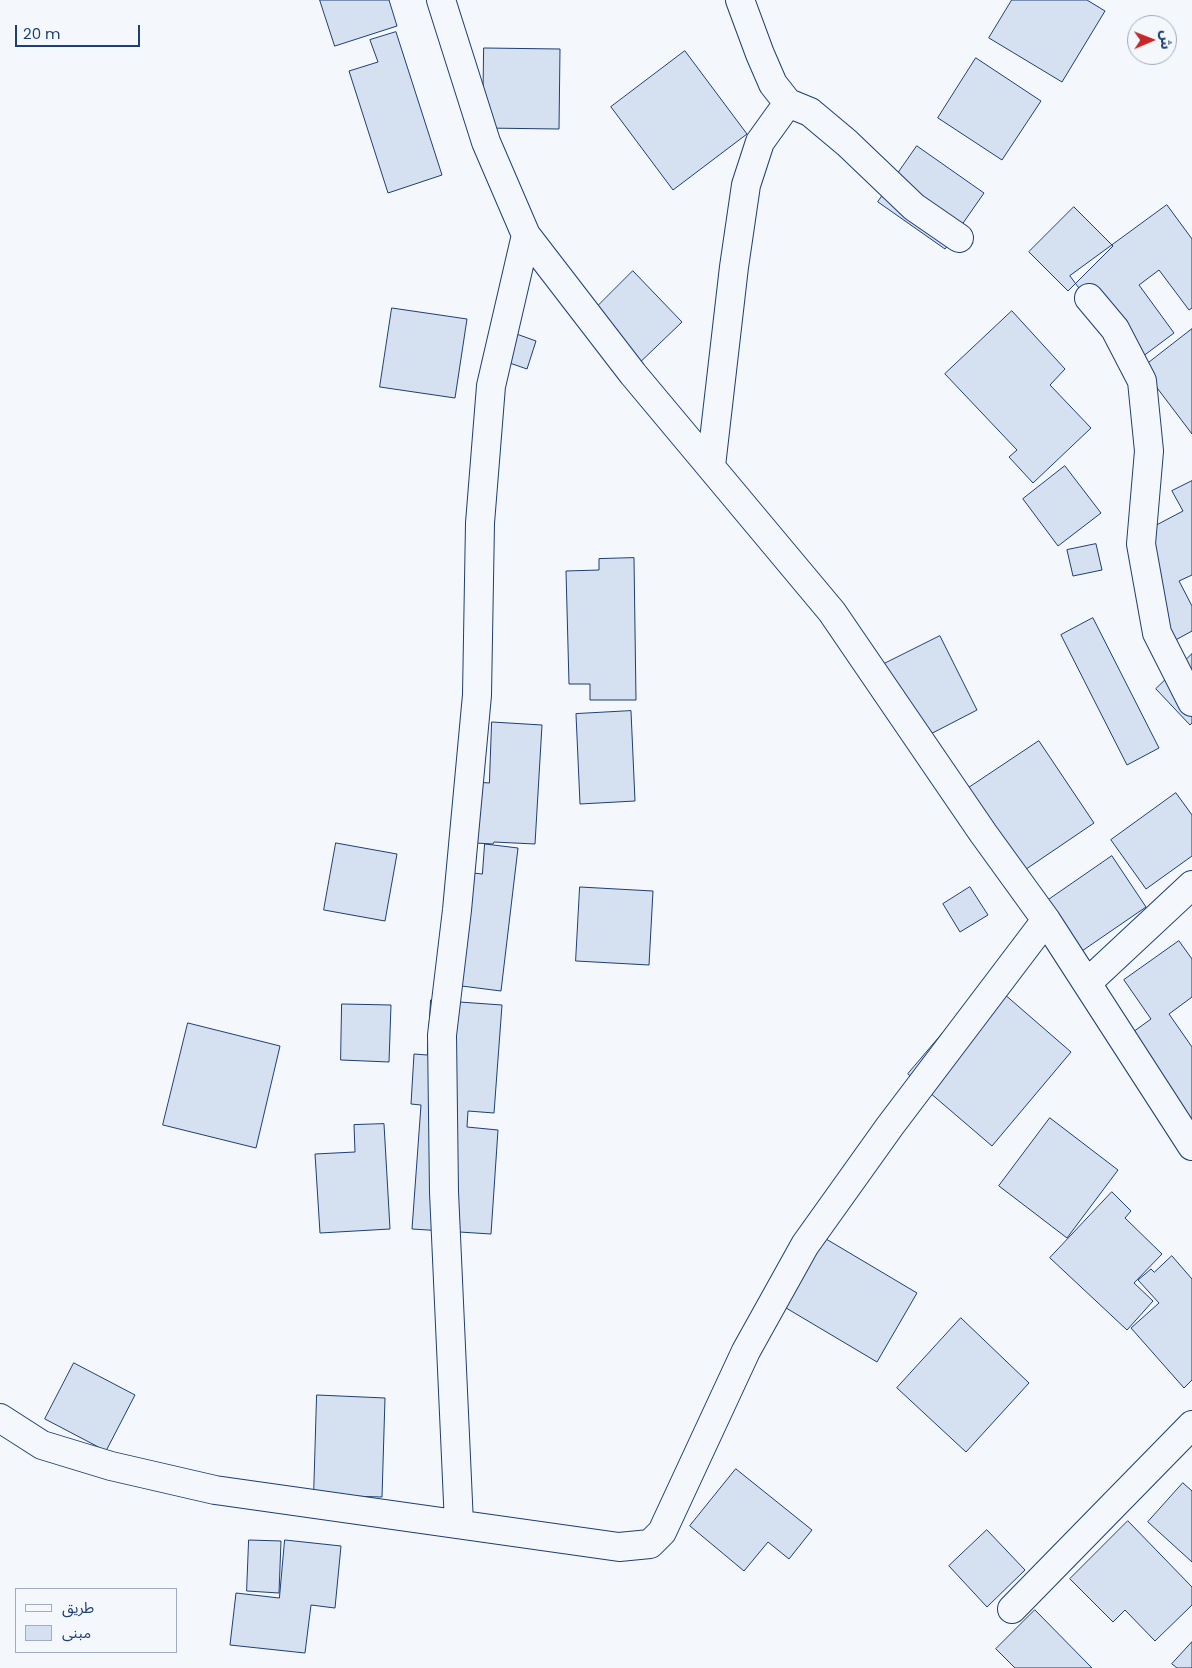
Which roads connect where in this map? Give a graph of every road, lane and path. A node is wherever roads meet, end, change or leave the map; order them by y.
1 (442, 0) edge
2 (740, 0) edge
3 (788, 103) junction
4 (526, 235) junction
5 (959, 238) dead end
6 (1089, 298) dead end
7 (711, 466) junction
8 (1192, 702) edge
9 (1192, 886) edge
10 (1046, 920) junction
11 (1087, 983) junction
12 (1192, 1146) edge
13 (0, 1418) edge
14 (1192, 1425) edge
15 (459, 1524) junction
16 (1012, 1609) dead end

1 - 4 street
2 - 3 street
3 - 5 street
3 - 7 street
4 - 7 street
4 - 15 street
6 - 8 street
7 - 10 street
9 - 11 street
10 - 11 street
10 - 15 street
11 - 12 street
13 - 15 street
14 - 16 street

